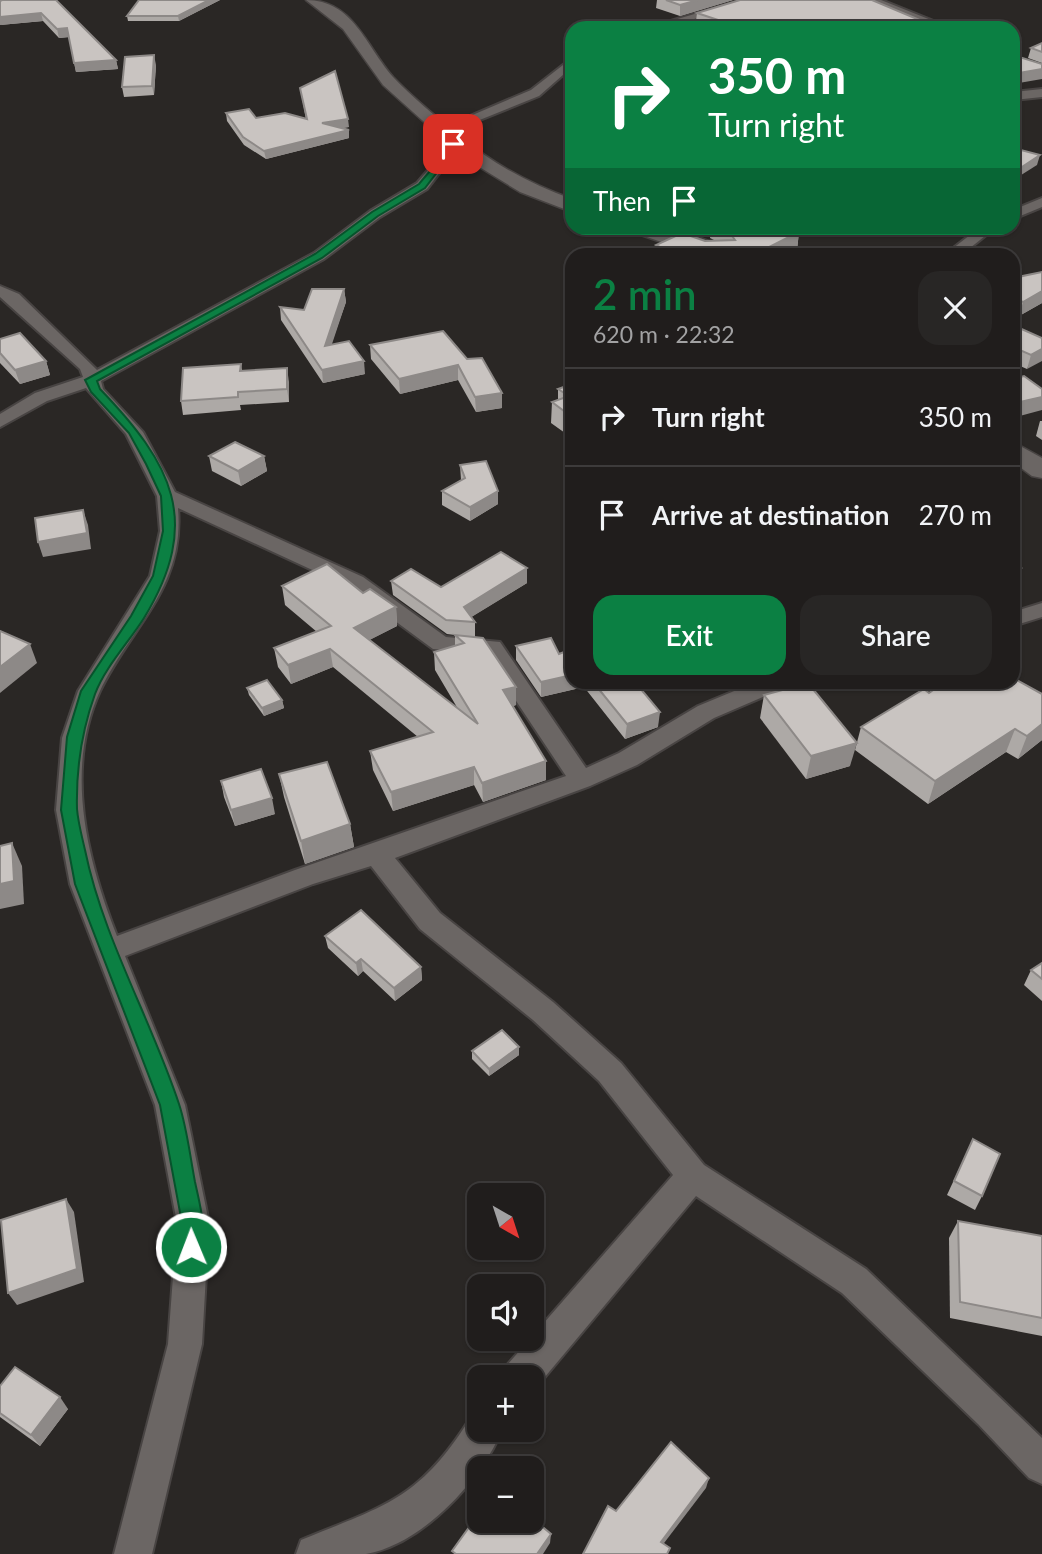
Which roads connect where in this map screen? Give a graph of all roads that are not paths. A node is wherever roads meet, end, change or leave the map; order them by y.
1 (313, 0) edge
2 (753, 0) edge
3 (872, 0) edge
4 (677, 21) edge
5 (928, 21) edge
6 (565, 68) edge
7 (555, 77) junction
8 (565, 78) edge
9 (1042, 93) edge
10 (1020, 95) edge
11 (447, 138) junction
12 (1042, 202) edge
13 (565, 203) edge
14 (1020, 212) edge
15 (660, 235) edge
16 (978, 235) edge
17 (698, 248) edge
18 (961, 248) edge
19 (0, 290) edge
20 (91, 380) junction
21 (0, 422) edge
22 (1020, 455) edge
23 (1042, 470) edge
24 (167, 496) junction
25 (1042, 610) edge
26 (1020, 617) edge
27 (761, 689) edge
28 (582, 780) junction
29 (377, 855) junction
30 (110, 950) junction
31 (693, 1176) junction
32 (531, 1365) edge
33 (476, 1442) edge
34 (1042, 1465) edge
35 (132, 1554) edge
36 (316, 1554) edge

1 - 11 street
2 - 4 street
3 - 5 street
6 - 7 street
7 - 8 street
7 - 11 street
9 - 10 street
11 - 13 street
11 - 20 street
12 - 14 street
15 - 17 street
16 - 18 street
19 - 20 street
20 - 21 street
20 - 24 street
22 - 23 street
24 - 28 street
24 - 30 street
25 - 26 street
27 - 28 street
28 - 29 street
29 - 30 street
29 - 31 street
30 - 35 street
31 - 32 street
31 - 34 street
33 - 36 street

